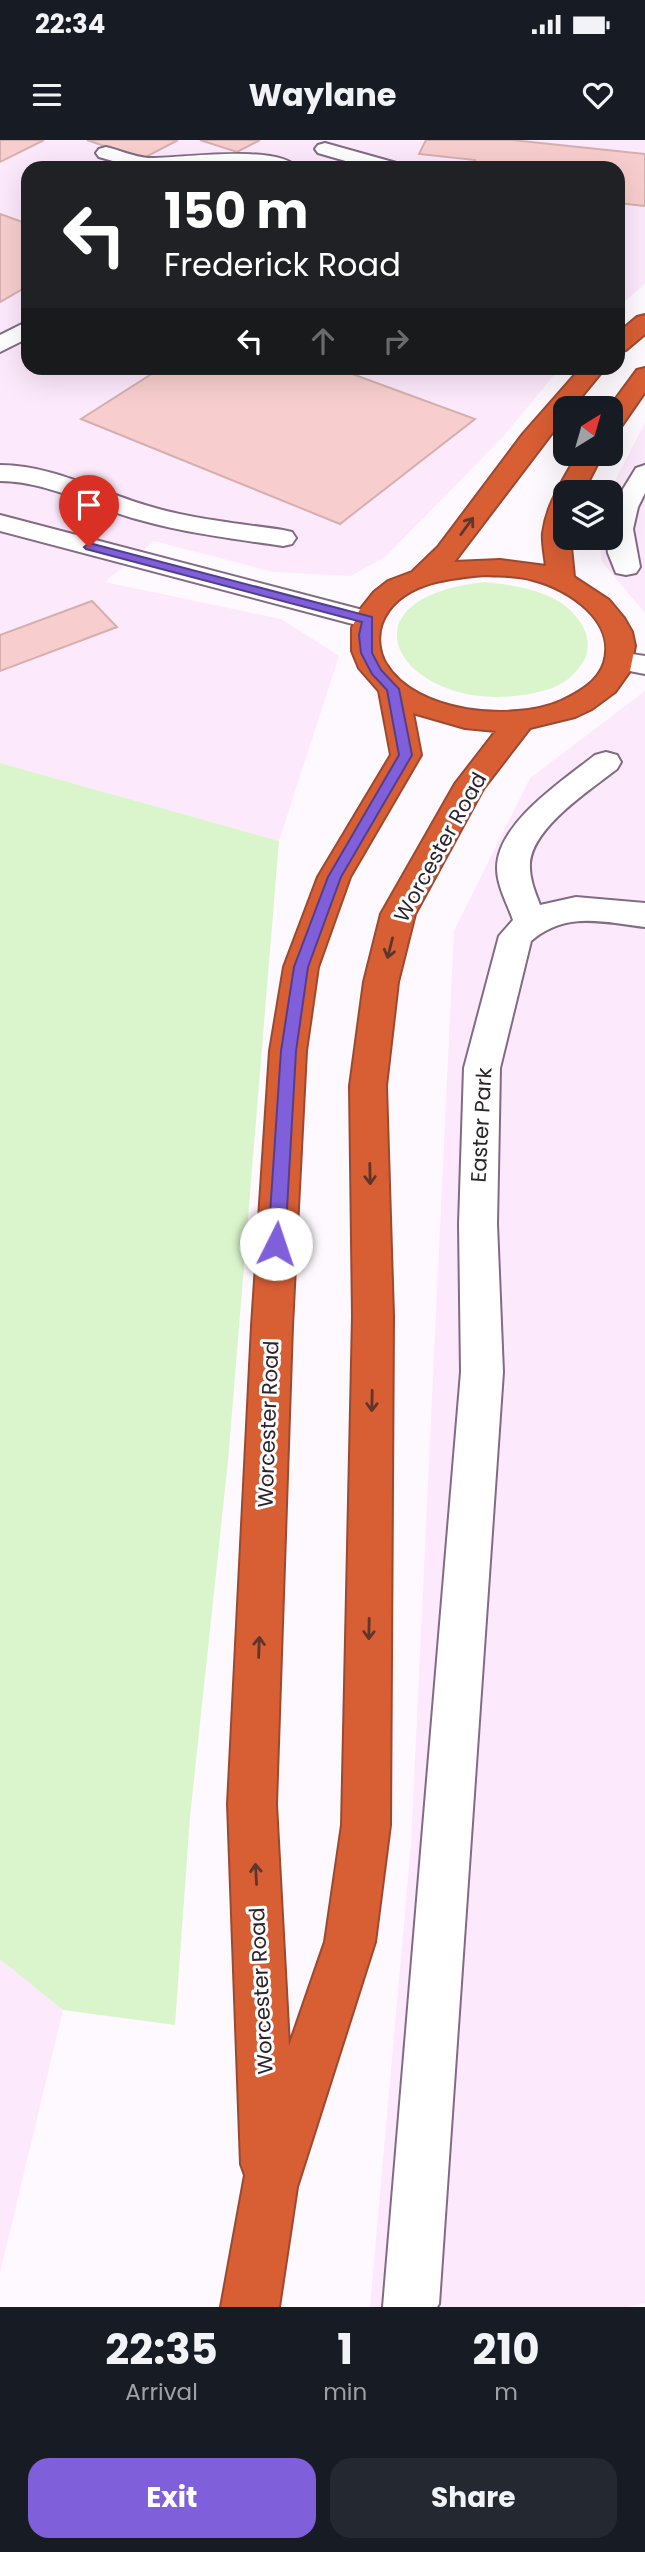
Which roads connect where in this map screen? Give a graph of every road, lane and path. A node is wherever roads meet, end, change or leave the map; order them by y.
1 (330, 144) edge
2 (106, 153) dead end
3 (134, 161) edge
4 (200, 161) edge
5 (247, 161) edge
6 (307, 161) edge
7 (375, 161) edge
8 (645, 322) edge
9 (21, 332) edge
10 (625, 339) edge
11 (0, 345) edge
12 (587, 375) edge
13 (645, 375) edge
14 (623, 405) edge
15 (0, 472) edge
16 (645, 473) edge
17 (4, 530) edge
18 (283, 538) dead end
19 (556, 550) edge
20 (626, 567) dead end
21 (422, 577) junction
22 (561, 580) junction
23 (368, 620) junction
24 (632, 663) edge
25 (393, 689) junction
26 (520, 720) junction
27 (606, 762) dead end
28 (645, 915) edge
29 (530, 921) junction
30 (269, 2187) junction
31 (410, 2304) dead end
32 (250, 2307) edge

1 - 6 street
1 - 7 street
2 - 3 street
4 - 5 street
8 - 10 highway
9 - 11 street
21 -> 12 highway, Worcester Road
13 - 14 highway
15 - 18 street
16 - 20 street
17 - 23 street
19 - 22 highway
21 - 22 highway, Worcester Road
21 - 23 highway, Worcester Road
22 - 24 highway, Worcester Road
23 - 25 highway, Worcester Road
24 - 26 highway, Worcester Road
25 - 26 highway, Worcester Road
30 -> 25 highway, Worcester Road
26 -> 30 highway, Worcester Road
27 - 29 street
28 - 29 street
29 - 31 street, Easter Park
30 - 32 highway, Worcester Road

